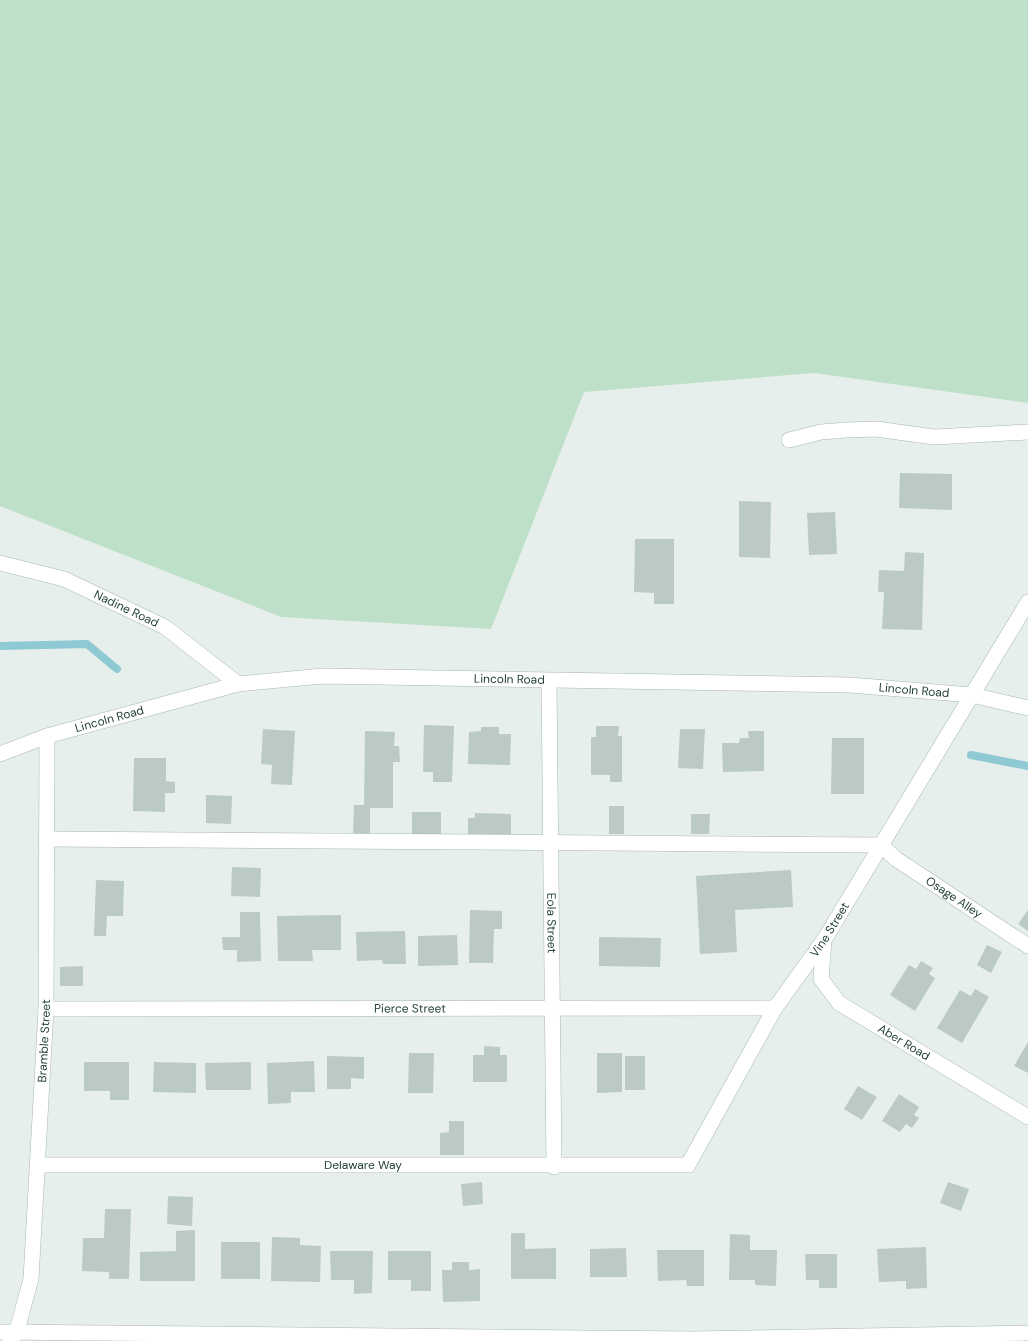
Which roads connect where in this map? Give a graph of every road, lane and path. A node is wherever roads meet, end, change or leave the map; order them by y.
1 (1028, 432) edge
2 (789, 440) dead end
3 (0, 563) edge
4 (1028, 602) edge
5 (549, 681) junction
6 (238, 684) junction
7 (972, 695) junction
8 (1028, 708) edge
9 (47, 736) junction
10 (0, 754) edge
11 (46, 839) junction
12 (550, 841) junction
13 (881, 845) junction
14 (824, 940) junction
15 (1028, 946) edge
16 (552, 1007) junction
17 (775, 1008) junction
18 (46, 1009) junction
19 (1028, 1117) edge
20 (688, 1165) joint
21 (37, 1166) junction
22 (554, 1167) junction
23 (0, 1332) edge
24 (1028, 1333) edge
25 (13, 1337) edge
26 (692, 1340) edge

1 - 2 street
3 - 6 street, Nadine Road
4 - 7 street, Vine Street
5 - 6 street, Lincoln Road
5 - 7 street, Lincoln Road
5 - 12 street, Eola Street
6 - 9 street, Lincoln Road
7 - 8 street, Lincoln Road
7 - 13 street, Vine Street
9 - 10 street, Lincoln Road
9 - 11 street, Bramble Street
11 - 12 street
11 - 18 street, Bramble Street
12 - 13 street
12 - 16 street, Eola Street
13 - 14 street, Vine Street
13 - 15 street, Osage Alley
14 - 17 street, Vine Street
14 - 19 street, Aber Road
16 - 17 street, Pierce Street
16 - 18 street, Pierce Street
16 - 22 street, Eola Street
17 - 20 street, Vine Street
18 - 21 street, Bramble Street
20 - 22 street, Delaware Way
21 - 22 street, Delaware Way
21 - 25 street, Bramble Street
23 - 25 street
24 - 26 street
25 - 26 street

